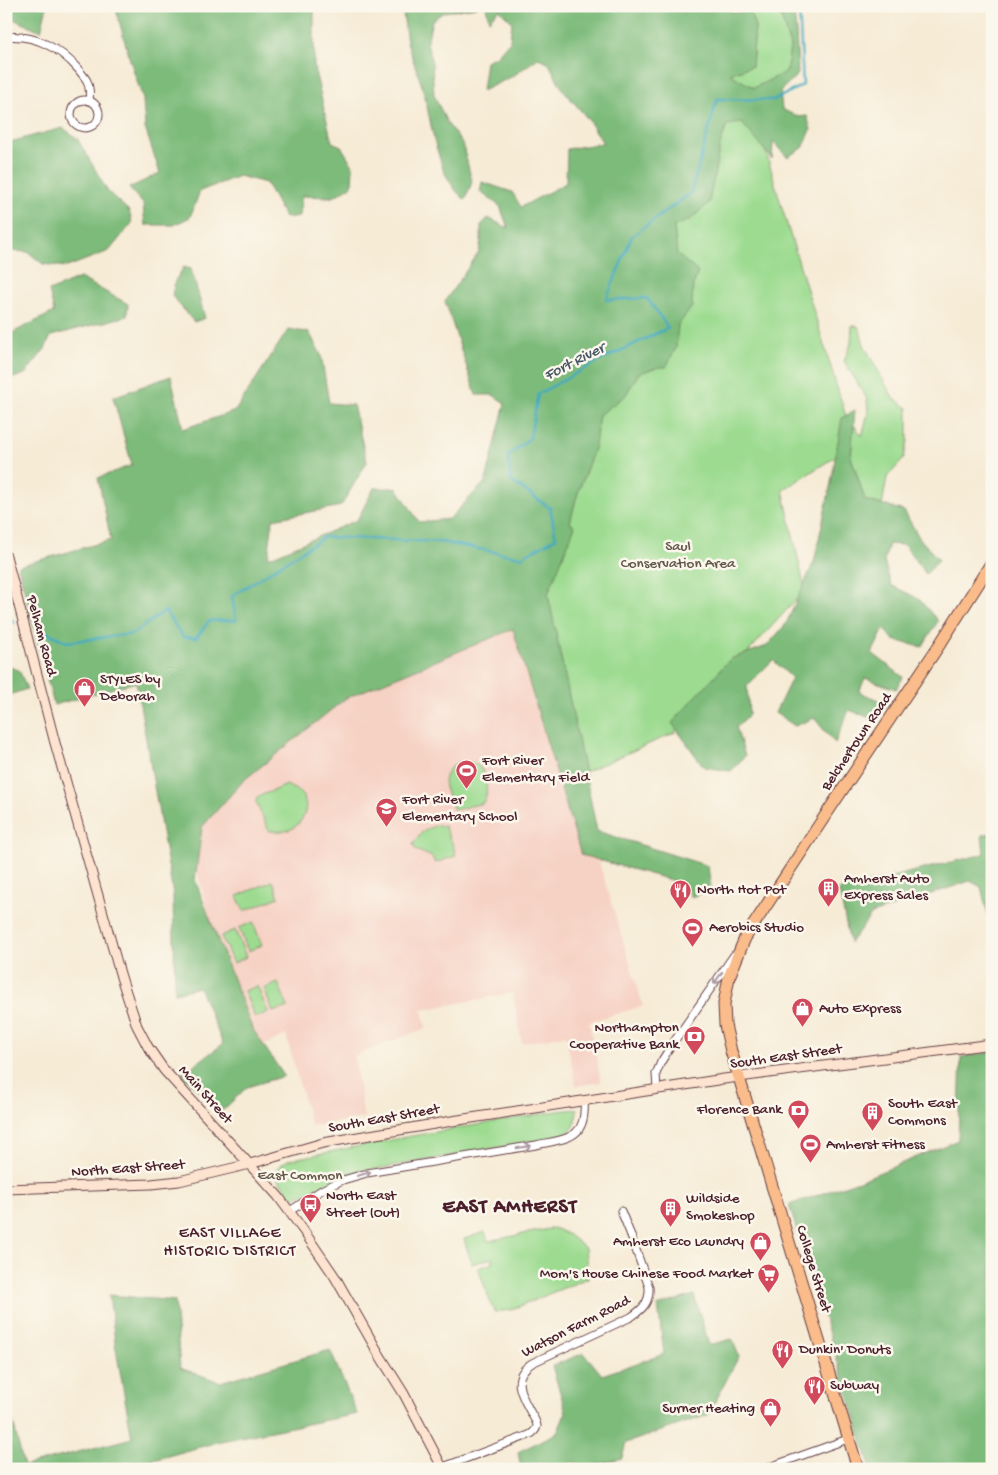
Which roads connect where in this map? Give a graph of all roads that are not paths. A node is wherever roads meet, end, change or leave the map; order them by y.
1 (6, 37) edge
2 (90, 100) junction
3 (6, 556) edge
4 (992, 562) edge
5 (42, 693) joint
6 (745, 938) junction
7 (992, 1044) edge
8 (739, 1077) junction
9 (657, 1089) junction
10 (584, 1100) junction
11 (250, 1164) junction
12 (6, 1189) edge
13 (290, 1211) junction
14 (621, 1211) dead end
15 (848, 1439) junction
16 (441, 1468) edge
17 (764, 1469) edge
18 (858, 1469) edge

1 - 2 street
2 - 2 street
3 - 5 main road, Pelham Road
4 - 6 highway, Belchertown Road
5 - 11 main road, Main Street
6 - 8 highway, Belchertown Road
6 -> 9 street, Belchertown Road
7 - 8 main road, South East Street
8 - 9 main road, South East Street
8 - 15 highway, College Street
9 - 10 main road, South East Street
10 - 11 main road, South East Street
13 -> 10 street
11 - 12 main road, North East Street
11 - 13 main road, Main Street
13 - 16 main road, Main Street
14 - 16 street, Watson Farm Road
15 - 17 street
15 - 18 highway, College Street

